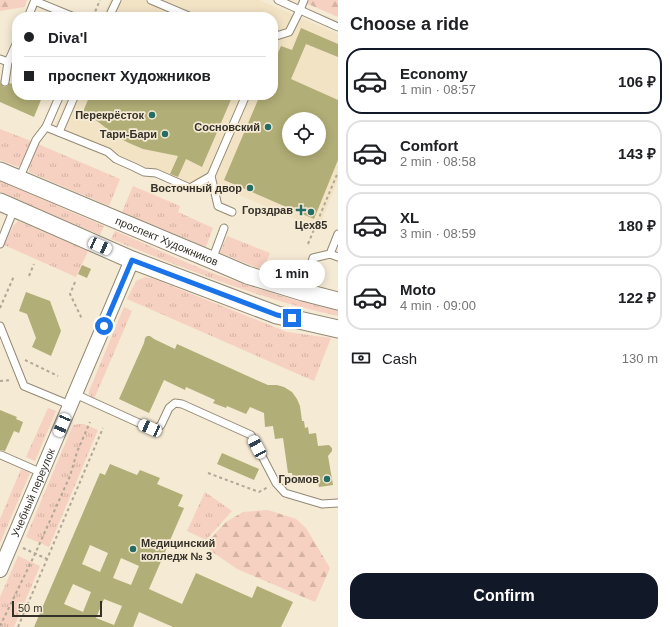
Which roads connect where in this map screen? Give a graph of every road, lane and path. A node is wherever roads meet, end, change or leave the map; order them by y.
1 (35, 0) edge
2 (100, 0) edge
3 (117, 0) edge
4 (151, 0) edge
5 (278, 0) edge
6 (304, 0) edge
7 (300, 10) junction
8 (30, 12) edge
9 (63, 12) edge
10 (95, 12) edge
11 (111, 12) edge
12 (179, 12) edge
13 (338, 26) edge
14 (278, 35) edge
15 (12, 53) edge
16 (0, 59) edge
17 (8, 62) junction
18 (5, 82) dead end
19 (58, 100) edge
20 (73, 100) edge
21 (244, 100) edge
22 (46, 127) junction
23 (59, 132) junction
24 (0, 171) edge
25 (338, 172) edge
26 (210, 176) junction
27 (19, 179) junction
28 (7, 205) edge
29 (232, 212) dead end
30 (224, 228) dead end
31 (338, 234) edge
32 (0, 244) edge
33 (308, 244) dead end
34 (330, 254) junction
35 (338, 257) edge
36 (132, 260) junction
37 (212, 260) junction
38 (34, 264) dead end
39 (14, 276) dead end
40 (29, 276) dead end
41 (75, 282) dead end
42 (303, 292) junction
43 (338, 301) edge
44 (0, 308) edge
45 (82, 319) dead end
46 (0, 326) edge
47 (338, 330) edge
48 (11, 354) junction
49 (58, 376) dead end
50 (72, 400) junction
51 (90, 422) dead end
52 (103, 428) dead end
53 (1, 456) edge
54 (42, 473) junction
55 (208, 473) dead end
56 (276, 483) junction
57 (338, 503) edge
58 (21, 547) dead end
59 (35, 554) junction
60 (47, 559) junction
61 (0, 570) edge
62 (0, 626) edge
63 (18, 627) edge

1 - 8 lane
1 - 9 lane
2 - 10 path
3 - 11 lane
4 - 12 lane
5 - 7 lane
6 - 7 lane
7 - 13 lane
7 - 14 lane
15 - 17 lane
16 - 17 lane
17 - 18 lane
19 - 22 lane
20 - 23 lane
21 - 26 lane
22 - 23 lane
22 - 27 lane
23 - 26 lane
24 - 27 street, проспект Художников
25 - 33 path
26 - 29 lane
27 - 37 street, проспект Художников
28 - 32 lane
28 - 36 street
30 - 37 lane
31 - 34 lane
34 - 35 lane
34 - 42 lane
36 - 47 street
36 - 50 street, Учебный переулок
37 - 42 street, проспект Художников
38 - 40 path
39 - 44 path
41 - 45 path
42 - 43 street, проспект Художников
46 - 48 lane
48 - 49 path
48 - 50 lane
50 - 54 street, Учебный переулок
50 - 56 lane
51 - 59 path
52 - 60 path
53 - 54 lane
54 - 61 street, Учебный переулок
55 - 56 path
56 - 57 lane
58 - 59 path
59 - 60 path
59 - 62 path
60 - 63 path

